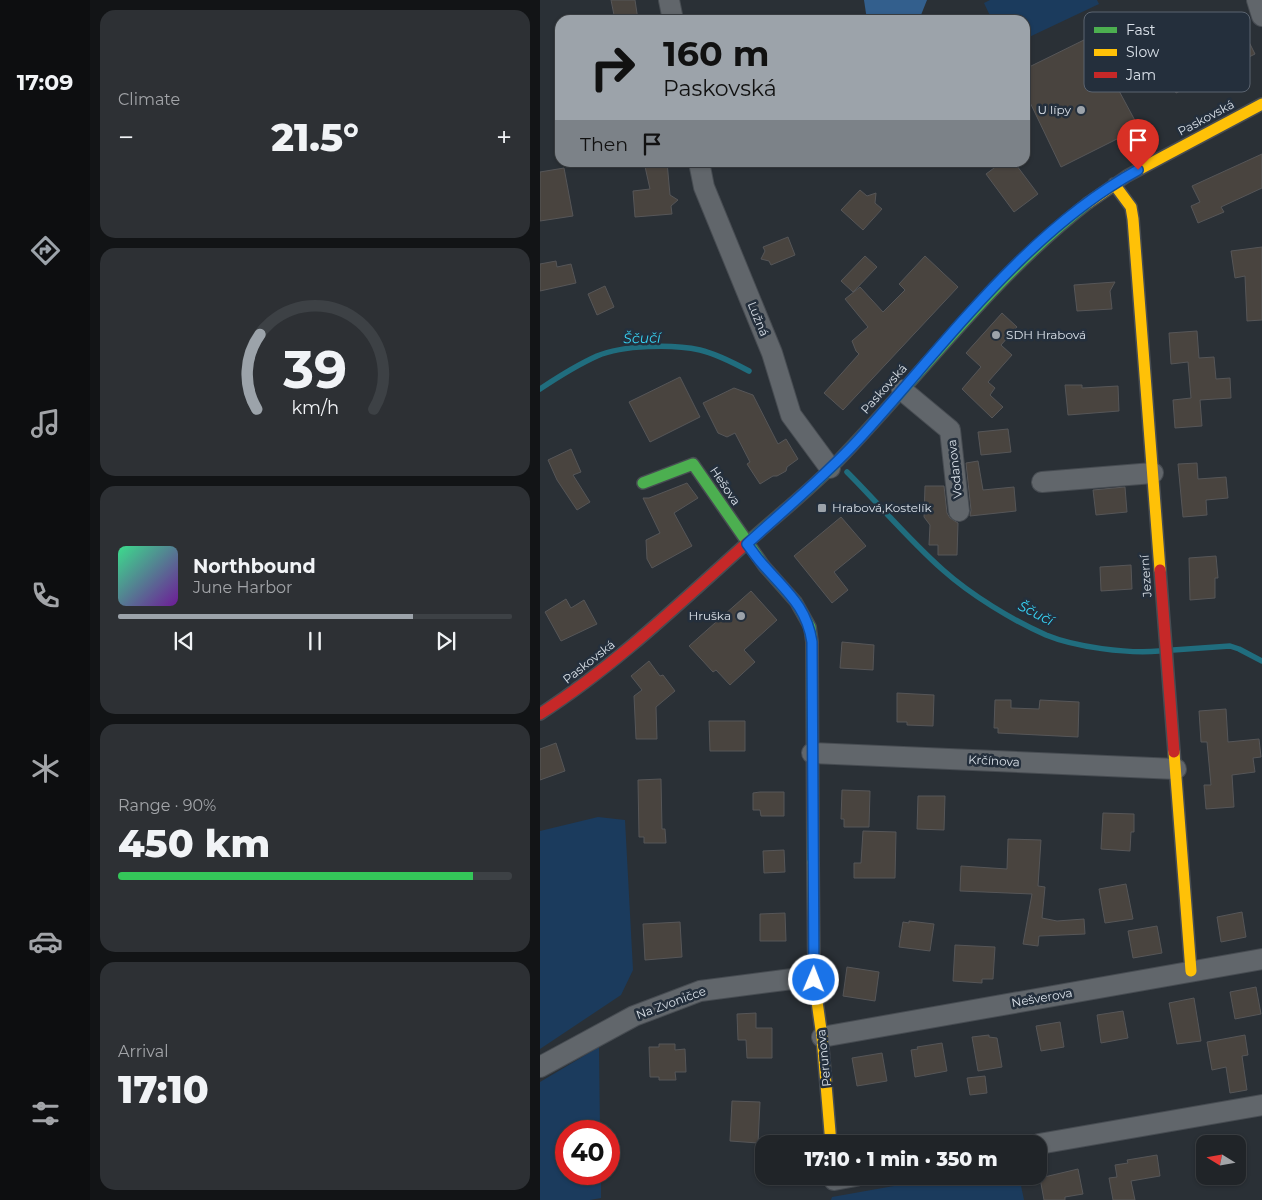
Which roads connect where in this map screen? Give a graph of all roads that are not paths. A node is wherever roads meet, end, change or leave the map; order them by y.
1 (669, 0) edge
2 (1257, 0) edge
3 (672, 15) edge
4 (1262, 16) edge
5 (1262, 104) edge
6 (700, 167) edge
7 (1114, 184) junction
8 (902, 390) junction
9 (830, 468) junction
10 (1153, 473) junction
11 (1042, 482) dead end
12 (643, 483) dead end
13 (959, 511) dead end
14 (747, 544) junction
15 (540, 714) edge
16 (812, 753) junction
17 (1176, 769) junction
18 (1262, 959) edge
19 (1191, 971) junction
20 (814, 980) junction
21 (822, 1038) junction
22 (540, 1067) edge
23 (1262, 1105) edge
24 (830, 1135) edge
25 (1047, 1143) edge

1 - 3 street
2 - 4 street
5 - 7 street, Paskovská
6 - 9 street, Lužná
7 - 8 street, Paskovská
7 - 10 street, Jezerní
8 - 9 street, Paskovská
8 - 13 street, Vodanova
9 - 14 street, Paskovská
10 - 11 street
10 - 17 street, Jezerní
12 - 14 street, Hešova
14 - 15 street, Paskovská
14 - 16 street, Perunova
16 - 17 street, Krčínova
16 - 20 street, Perunova
17 - 19 street, Jezerní
18 - 19 street, Nešverova
19 - 21 street, Nešverova
20 - 21 street, Perunova
20 - 22 street, Na Zvoničce
21 - 24 street, Perunova
23 - 25 street

